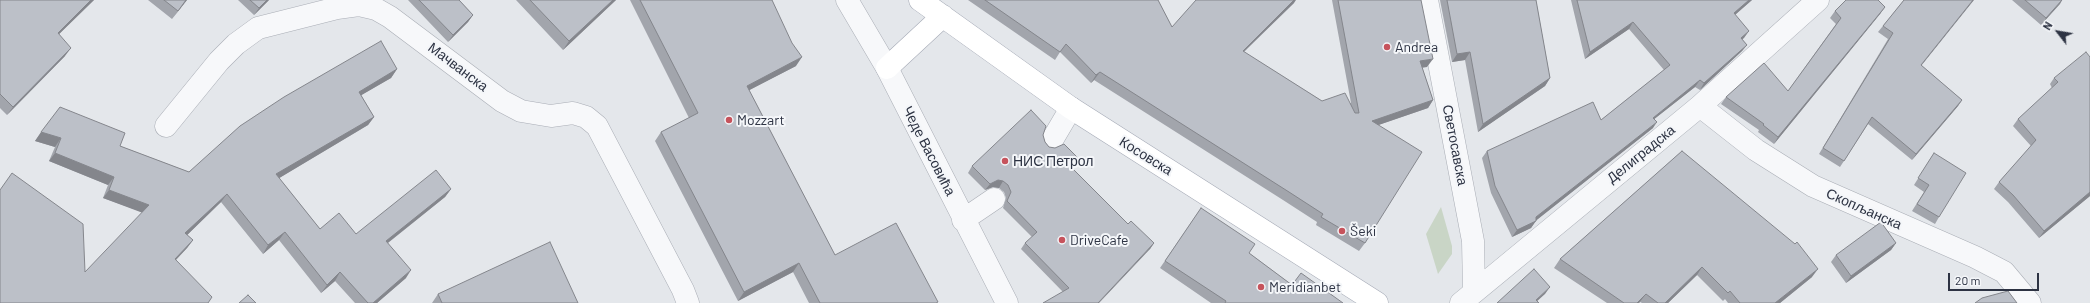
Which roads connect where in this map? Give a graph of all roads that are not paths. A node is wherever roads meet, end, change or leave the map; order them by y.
1 (848, 0) edge
2 (920, 0) edge
3 (1427, 0) edge
4 (1818, 0) edge
5 (374, 5) edge
6 (942, 16) junction
7 (887, 68) junction
8 (1700, 106) junction
9 (1071, 108) junction
10 (166, 126) dead end
11 (1051, 142) dead end
12 (994, 199) dead end
13 (963, 220) junction
14 (1468, 296) edge
15 (688, 303) edge
16 (1007, 303) edge
17 (1377, 303) edge
18 (2030, 303) edge

1 - 7 street, Чеде Васовића
2 - 6 main road, Косовска
3 - 14 street, Светосавска
4 - 8 street, Делиградска
5 - 10 street, Мачванска
5 - 15 street, Мачванска
6 - 7 main road
6 - 9 main road, Косовска
7 - 13 street, Чеде Васовића
8 - 14 street, Делиградска
8 - 18 street, Скопљанска
9 - 11 street
9 - 17 main road, Косовска
12 - 13 street
13 - 16 street, Чеде Васовића

